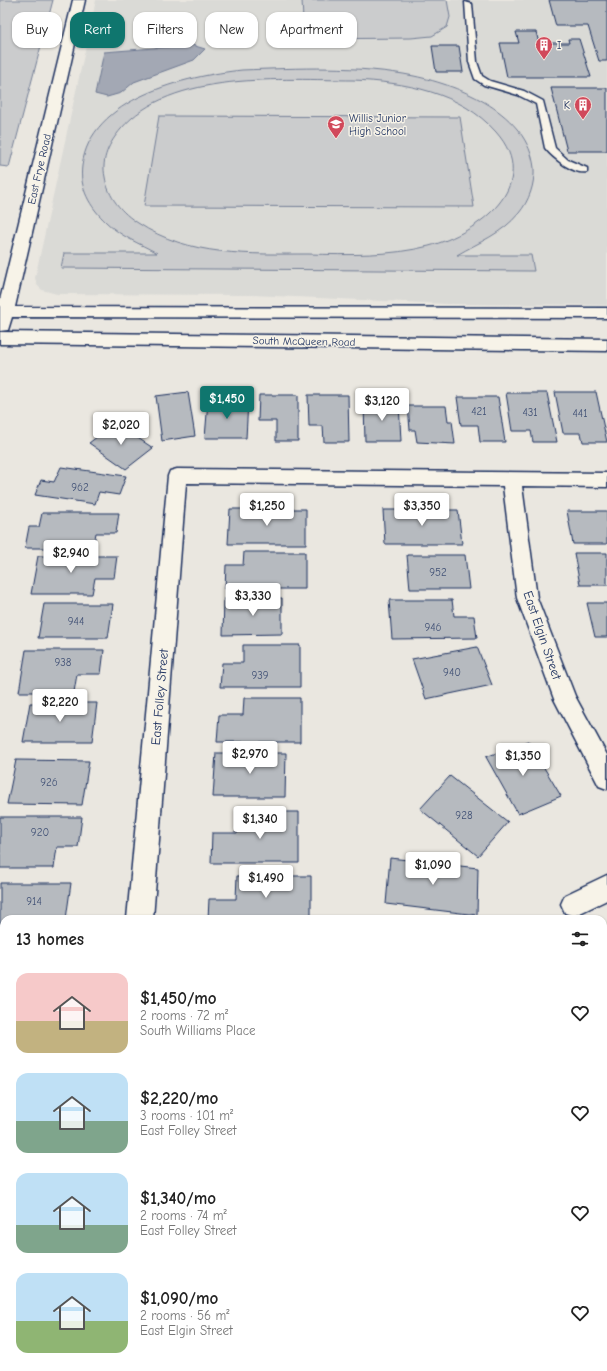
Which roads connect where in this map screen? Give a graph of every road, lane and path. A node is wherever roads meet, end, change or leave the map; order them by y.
1 (79, 0) edge
2 (468, 4) dead end
3 (584, 170) dead end
4 (2, 312) edge
5 (607, 313) edge
6 (0, 338) edge
7 (607, 345) edge
8 (512, 480) junction
9 (607, 480) edge
10 (607, 778) edge
11 (607, 887) edge
12 (574, 904) dead end
13 (140, 915) edge

1 - 4 street, East Frye Road
2 - 3 lane
4 - 5 street
4 - 6 street, East Frye Road
6 - 7 street, South McQueen Road
8 - 9 street
8 - 10 street, East Elgin Street
8 - 13 street, East Folley Street
11 - 12 street

